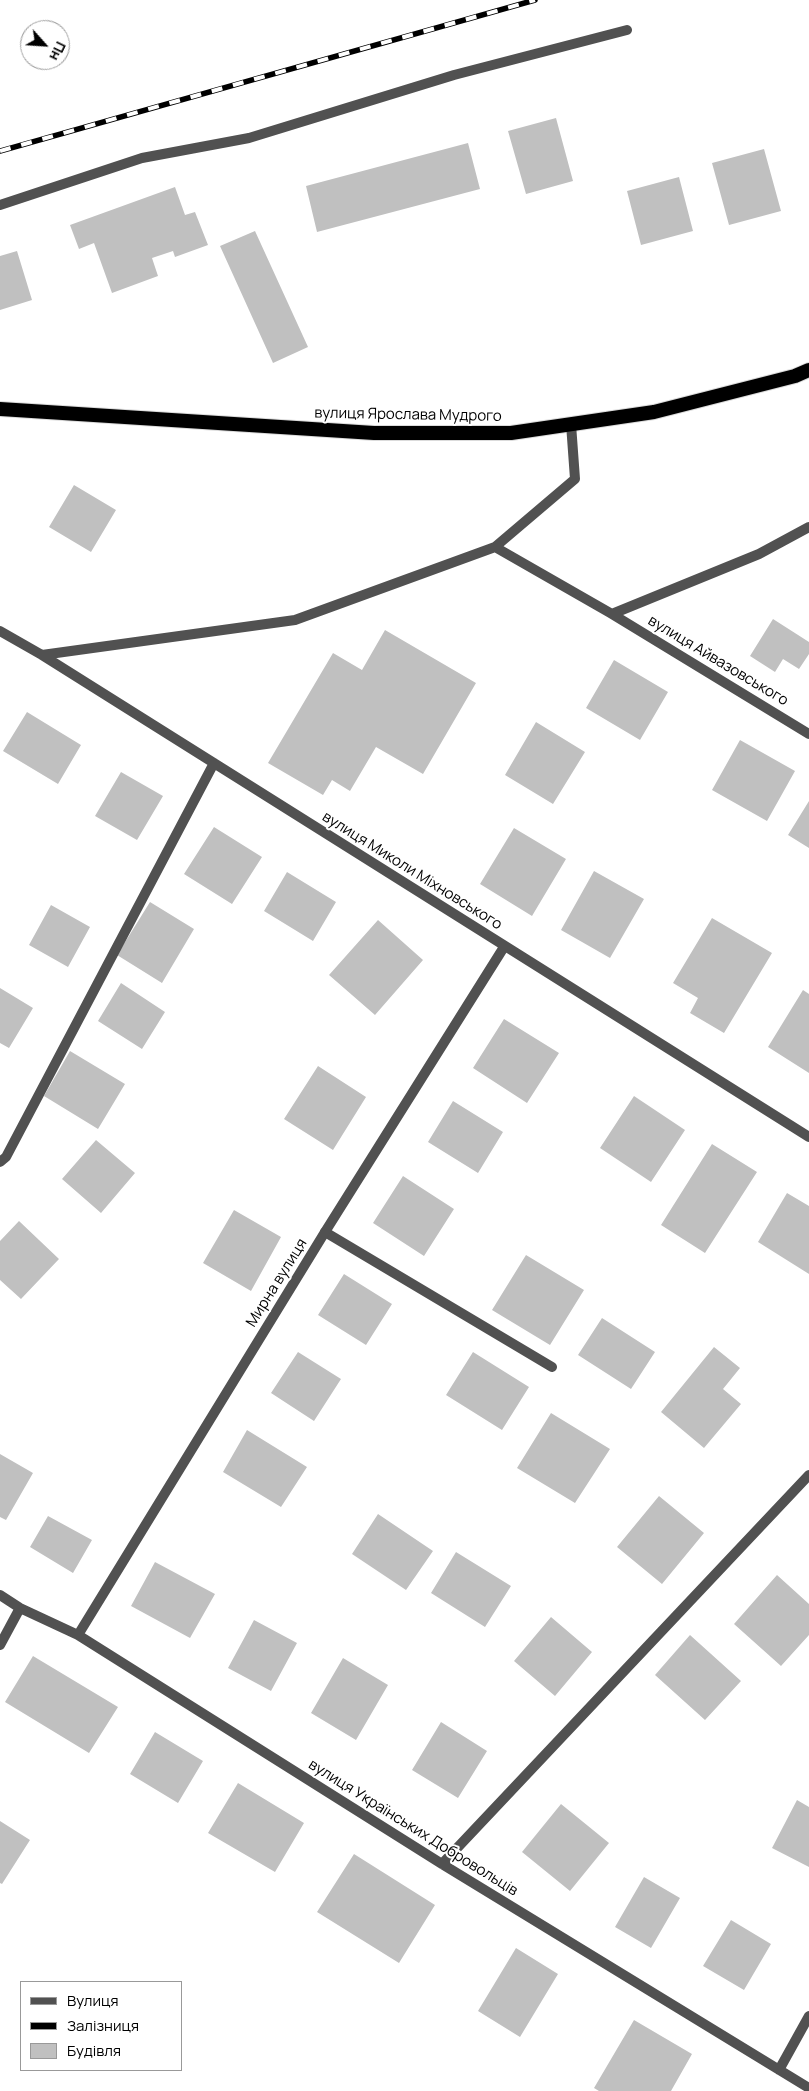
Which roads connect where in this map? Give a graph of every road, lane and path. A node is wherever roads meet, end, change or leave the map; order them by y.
1 (627, 30) dead end
2 (0, 205) edge
3 (809, 370) edge
4 (0, 409) edge
5 (572, 424) junction
6 (809, 526) edge
7 (495, 547) junction
8 (612, 614) junction
9 (0, 631) edge
10 (42, 655) junction
11 (809, 734) edge
12 (214, 763) junction
13 (504, 947) junction
14 (809, 1137) edge
15 (0, 1162) edge
16 (325, 1232) junction
17 (552, 1367) dead end
18 (809, 1475) edge
19 (0, 1595) edge
20 (20, 1608) junction
21 (78, 1635) junction
22 (0, 1645) edge
23 (442, 1864) junction
24 (809, 2016) edge
25 (779, 2070) junction
26 (809, 2088) edge

1 - 2 street
3 - 5 highway, вулиця Ярослава Мудрого
4 - 5 highway, вулиця Ярослава Мудрого
5 - 7 street
6 - 8 street, вулиця Айвазовського
7 - 8 street, вулиця Айвазовського
7 - 10 street
8 - 11 street, вулиця Айвазовського
9 - 10 street, вулиця Миколи Міхновського
10 - 12 street, вулиця Миколи Міхновського
12 - 13 street, вулиця Миколи Міхновського
12 - 15 street
13 - 14 street, вулиця Миколи Міхновського
13 - 16 street, Мирна вулиця
16 - 17 street
16 - 21 street, Мирна вулиця
18 - 23 street
19 - 20 street, вулиця Українських Добровольців
20 - 21 street, вулиця Українських Добровольців
20 - 22 street
21 - 23 street, вулиця Українських Добровольців
23 - 25 street, вулиця Українських Добровольців
24 - 25 street
25 - 26 street, вулиця Українських Добровольців

